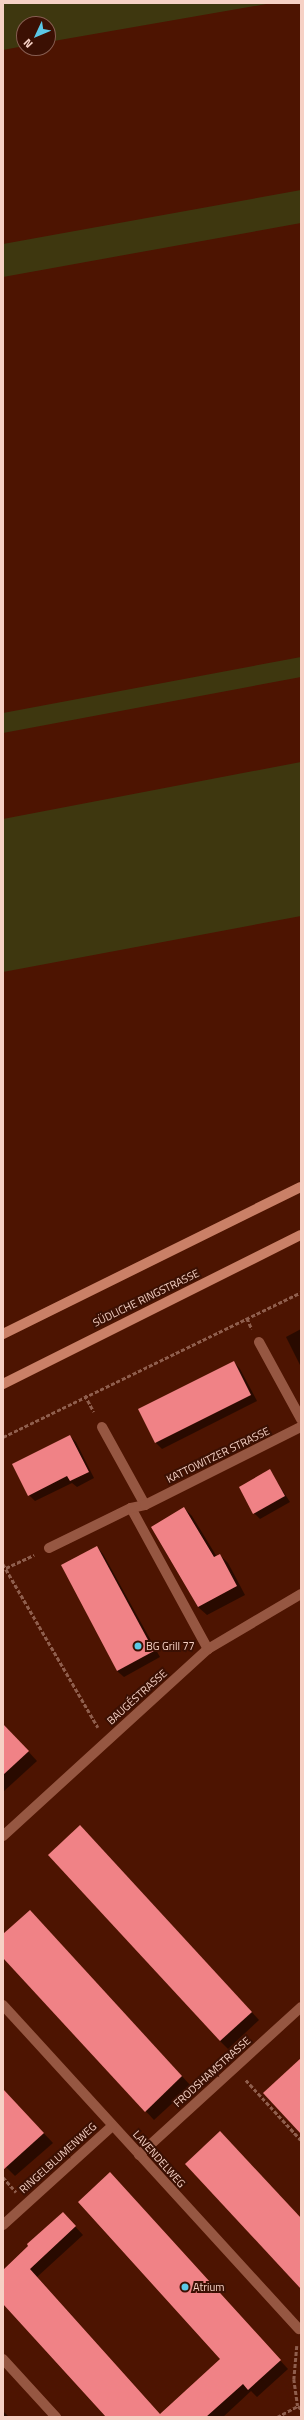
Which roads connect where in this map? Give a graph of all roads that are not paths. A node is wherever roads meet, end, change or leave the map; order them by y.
1 (301, 1187) edge
2 (301, 1235) edge
3 (3, 1334) edge
4 (259, 1342) dead end
5 (3, 1384) edge
6 (301, 1417) edge
7 (102, 1427) dead end
8 (301, 1427) edge
9 (145, 1505) junction
10 (130, 1508) junction
11 (49, 1548) road end
12 (301, 1594) edge
13 (208, 1649) junction
14 (3, 1836) edge
15 (3, 2005) edge
16 (301, 2007) edge
17 (112, 2126) junction
18 (139, 2155) junction
19 (3, 2225) edge
20 (299, 2329) road end
21 (3, 2359) edge
22 (56, 2417) edge

1 - 3 main road
2 - 5 main road, SÜDLICHE RINGSTRASSE
4 - 6 street
7 - 9 street
8 - 9 street, KATTOWITZER STRASSE
9 - 10 street, KATTOWITZER STRASSE
10 - 11 street, KATTOWITZER STRASSE
10 - 13 street
12 - 13 street, BAUGÉSTRASSE
13 - 14 street, BAUGÉSTRASSE
15 - 17 street, LAVENDELWEG
16 - 18 street, FRODSHAMSTRASSE
17 - 18 street, LAVENDELWEG
17 - 19 street, RINGELBLUMENWEG
18 - 20 street, LAVENDELWEG
21 - 22 street

